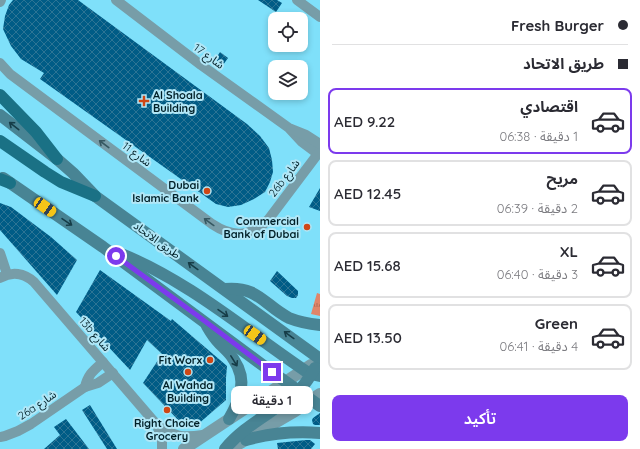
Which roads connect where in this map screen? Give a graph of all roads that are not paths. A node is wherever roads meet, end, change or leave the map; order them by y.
1 (116, 0) edge
2 (297, 0) edge
3 (320, 17) edge
4 (0, 63) edge
5 (0, 95) edge
6 (0, 115) edge
7 (0, 141) edge
8 (319, 150) edge
9 (57, 159) junction
10 (0, 176) edge
11 (5, 181) edge
12 (95, 196) junction
13 (268, 220) joint
14 (104, 247) junction
15 (0, 253) edge
16 (4, 276) edge
17 (225, 289) junction
18 (202, 319) junction
19 (320, 325) edge
20 (320, 358) edge
21 (103, 362) junction
22 (113, 373) junction
23 (313, 379) edge
24 (286, 381) junction
25 (85, 387) junction
26 (317, 400) edge
27 (229, 419) junction
28 (157, 425) junction
29 (320, 433) edge
30 (203, 435) junction
31 (0, 437) edge
32 (246, 440) junction
33 (162, 449) edge
34 (184, 449) edge
35 (225, 449) edge
36 (230, 449) edge

1 - 8 street, شارع 17
2 - 3 street
13 -> 4 street, شارع 11
5 - 9 main road
9 -> 6 main road, طريق الاتحاد
7 - 12 main road
8 - 13 street, 26b شارع
9 - 12 main road, طريق الاتحاد
10 - 11 main road
11 -> 14 main road
17 -> 12 main road, طريق الاتحاد
14 - 18 main road
14 -> 23 main road
15 - 16 street
16 - 21 street, 13b شارع
17 - 19 main road
20 -> 17 main road, طريق الاتحاد
18 - 24 main road
18 -> 27 main road
20 - 23 street
21 - 22 street, 13b شارع
21 - 25 street, 26a شارع
22 - 25 street, 26a شارع
22 - 28 street, 13b شارع
23 - 24 street
23 - 24 main road
23 - 26 main road
23 - 35 main road
24 - 27 street
25 - 31 street, 26a شارع
26 - 32 street
27 - 30 street
28 - 30 street, 13b شارع
28 - 33 street, 13b شارع
29 - 32 main road
30 - 34 street
32 - 36 street

